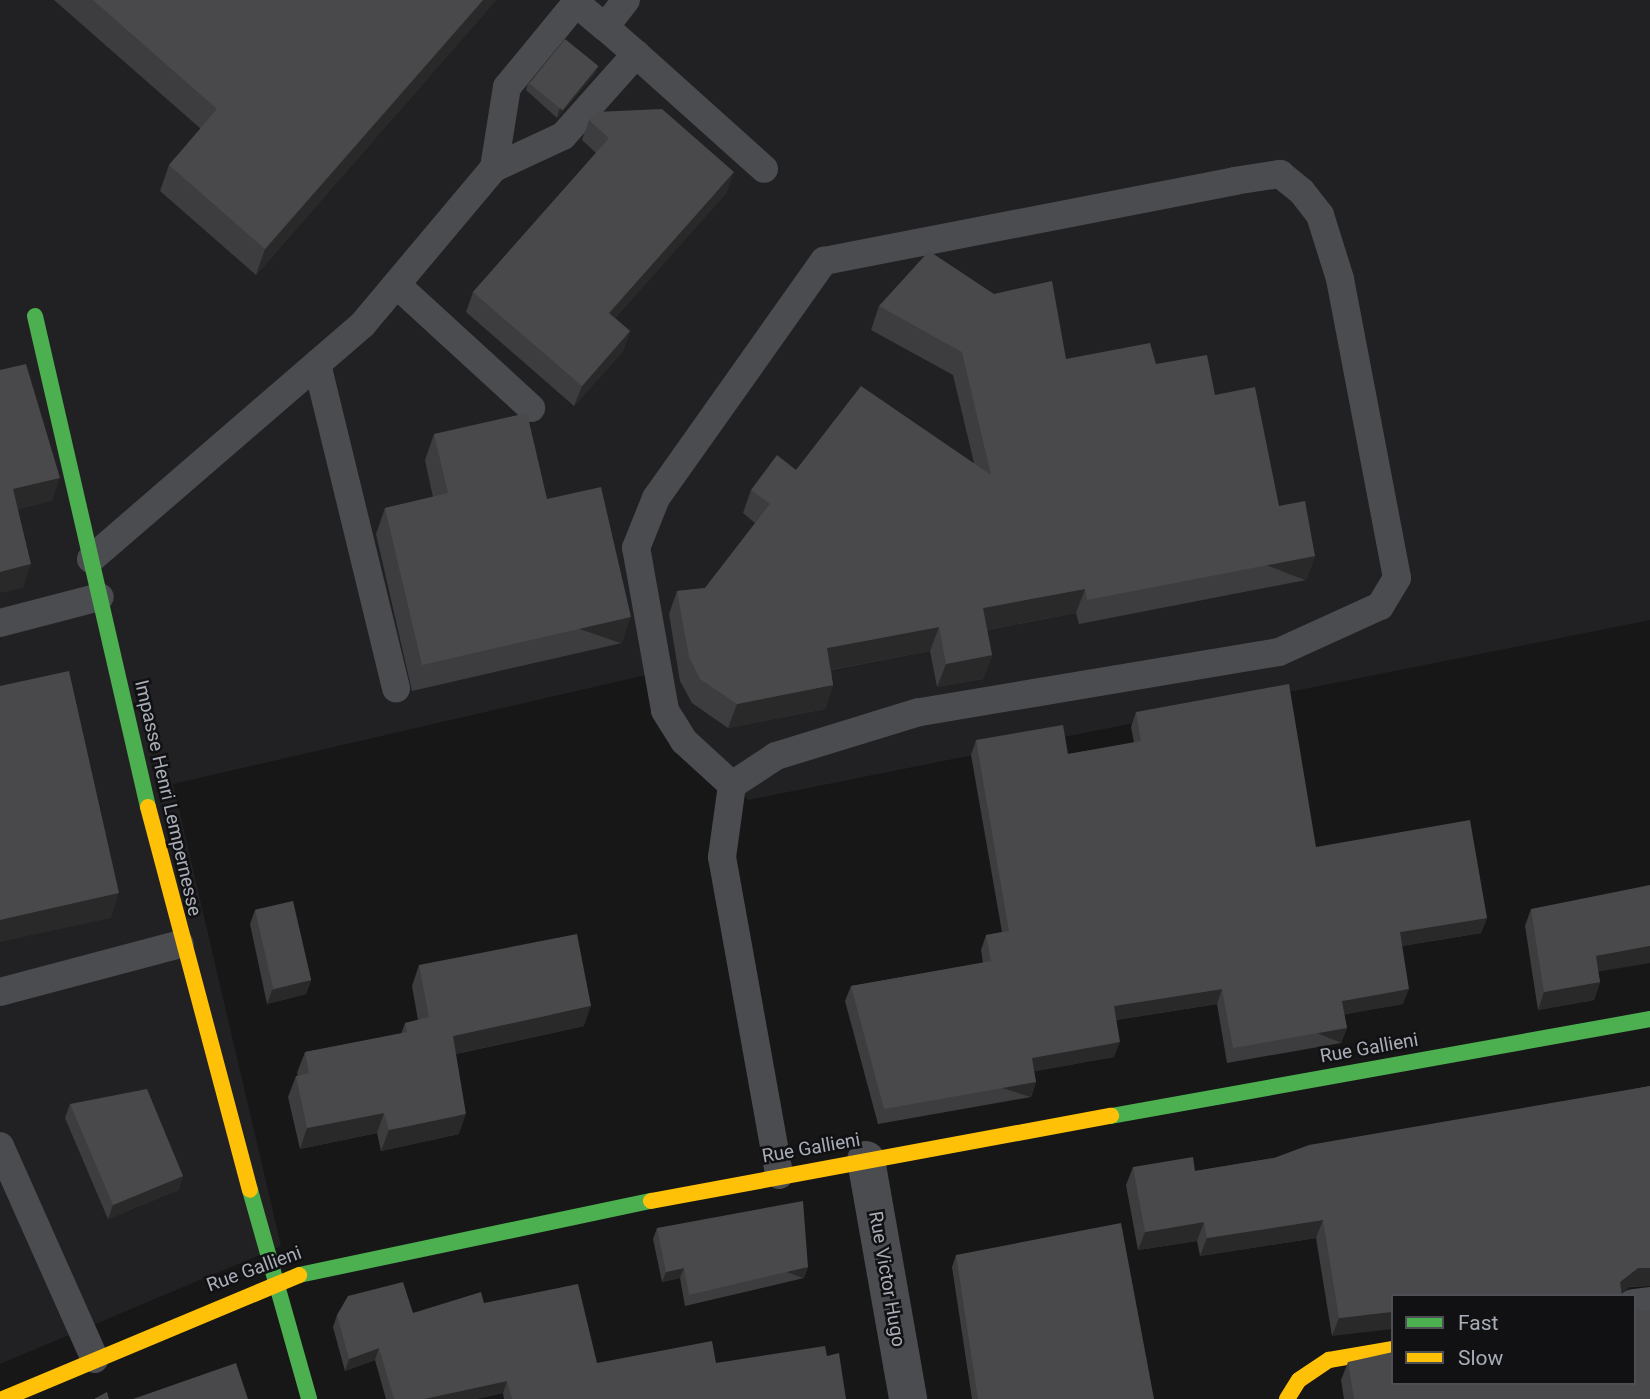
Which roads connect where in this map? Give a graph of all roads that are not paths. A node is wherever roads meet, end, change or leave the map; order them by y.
1 (626, 0) edge
2 (605, 27) junction
3 (636, 54) junction
4 (494, 169) junction
5 (764, 169) dead end
6 (397, 285) junction
7 (35, 316) dead end
8 (317, 364) junction
9 (531, 408) dead end
10 (90, 559) junction
11 (100, 597) junction
12 (0, 623) edge
13 (396, 689) dead end
14 (732, 785) junction
15 (180, 944) junction
16 (0, 992) edge
17 (1650, 1019) edge
18 (0, 1146) edge
19 (866, 1160) junction
20 (779, 1175) junction
21 (272, 1285) junction
22 (1391, 1349) edge
23 (95, 1359) junction
24 (3, 1399) edge
25 (309, 1399) edge
26 (908, 1399) edge
27 (1287, 1399) edge

1 - 2 lane
2 - 3 lane
2 - 4 lane
3 - 4 lane
3 - 5 lane
4 - 6 lane
6 - 8 lane
6 - 9 lane
7 - 10 street, Impasse Henri Lempernesse
8 - 10 lane
8 - 13 lane
10 - 11 street, Impasse Henri Lempernesse
11 - 12 lane
11 - 15 street, Impasse Henri Lempernesse
14 - 14 lane
14 - 20 lane
15 - 16 lane
15 - 21 street, Impasse Henri Lempernesse
17 - 19 street, Rue Gallieni
18 - 23 lane
19 - 20 street, Rue Gallieni
19 - 26 street, Rue Victor Hugo
20 - 21 street, Rue Gallieni
21 - 23 street, Rue Gallieni
21 - 25 street, Impasse Henri Lempernesse
22 - 27 street
23 - 24 street, Rue Gallieni

